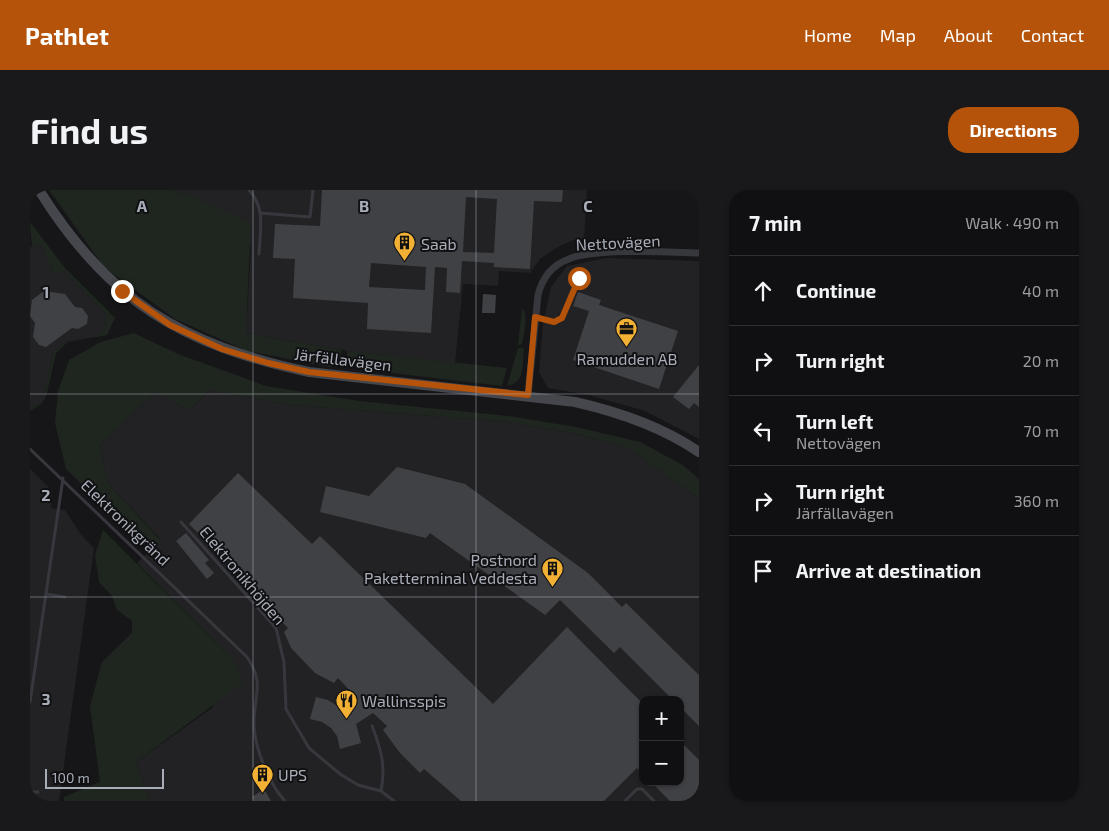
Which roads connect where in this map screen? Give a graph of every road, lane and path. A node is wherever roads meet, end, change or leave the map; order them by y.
1 (39, 190) edge
2 (249, 190) edge
3 (313, 190) edge
4 (260, 213) junction
5 (699, 253) edge
6 (259, 254) dead end
7 (579, 278) dead end
8 (535, 317) junction
9 (528, 395) junction
10 (30, 449) edge
11 (699, 452) edge
12 (63, 478) junction
13 (181, 522) dead end
14 (46, 594) junction
15 (65, 597) dead end
16 (30, 702) edge
17 (372, 726) dead end
18 (381, 790) junction
19 (30, 792) edge
20 (38, 792) dead end
21 (285, 801) edge
22 (394, 801) edge
23 (625, 801) edge
24 (654, 801) edge

1 - 9 street, Järfällavägen
2 - 4 lane
3 - 4 lane
4 - 6 lane
5 - 8 street, Nettovägen
7 - 8 lane
8 - 9 street, Nettovägen
9 - 11 street, Järfällavägen
10 - 12 lane, Elektronikgränd
12 - 14 lane, Elektronikgränd
12 - 21 lane, Elektronikgränd
13 - 18 lane, Elektronikhöjden
14 - 15 lane
14 - 16 lane, Elektronikgränd
17 - 18 lane
18 - 22 lane, Elektronikhöjden
19 - 20 lane
23 - 24 lane

